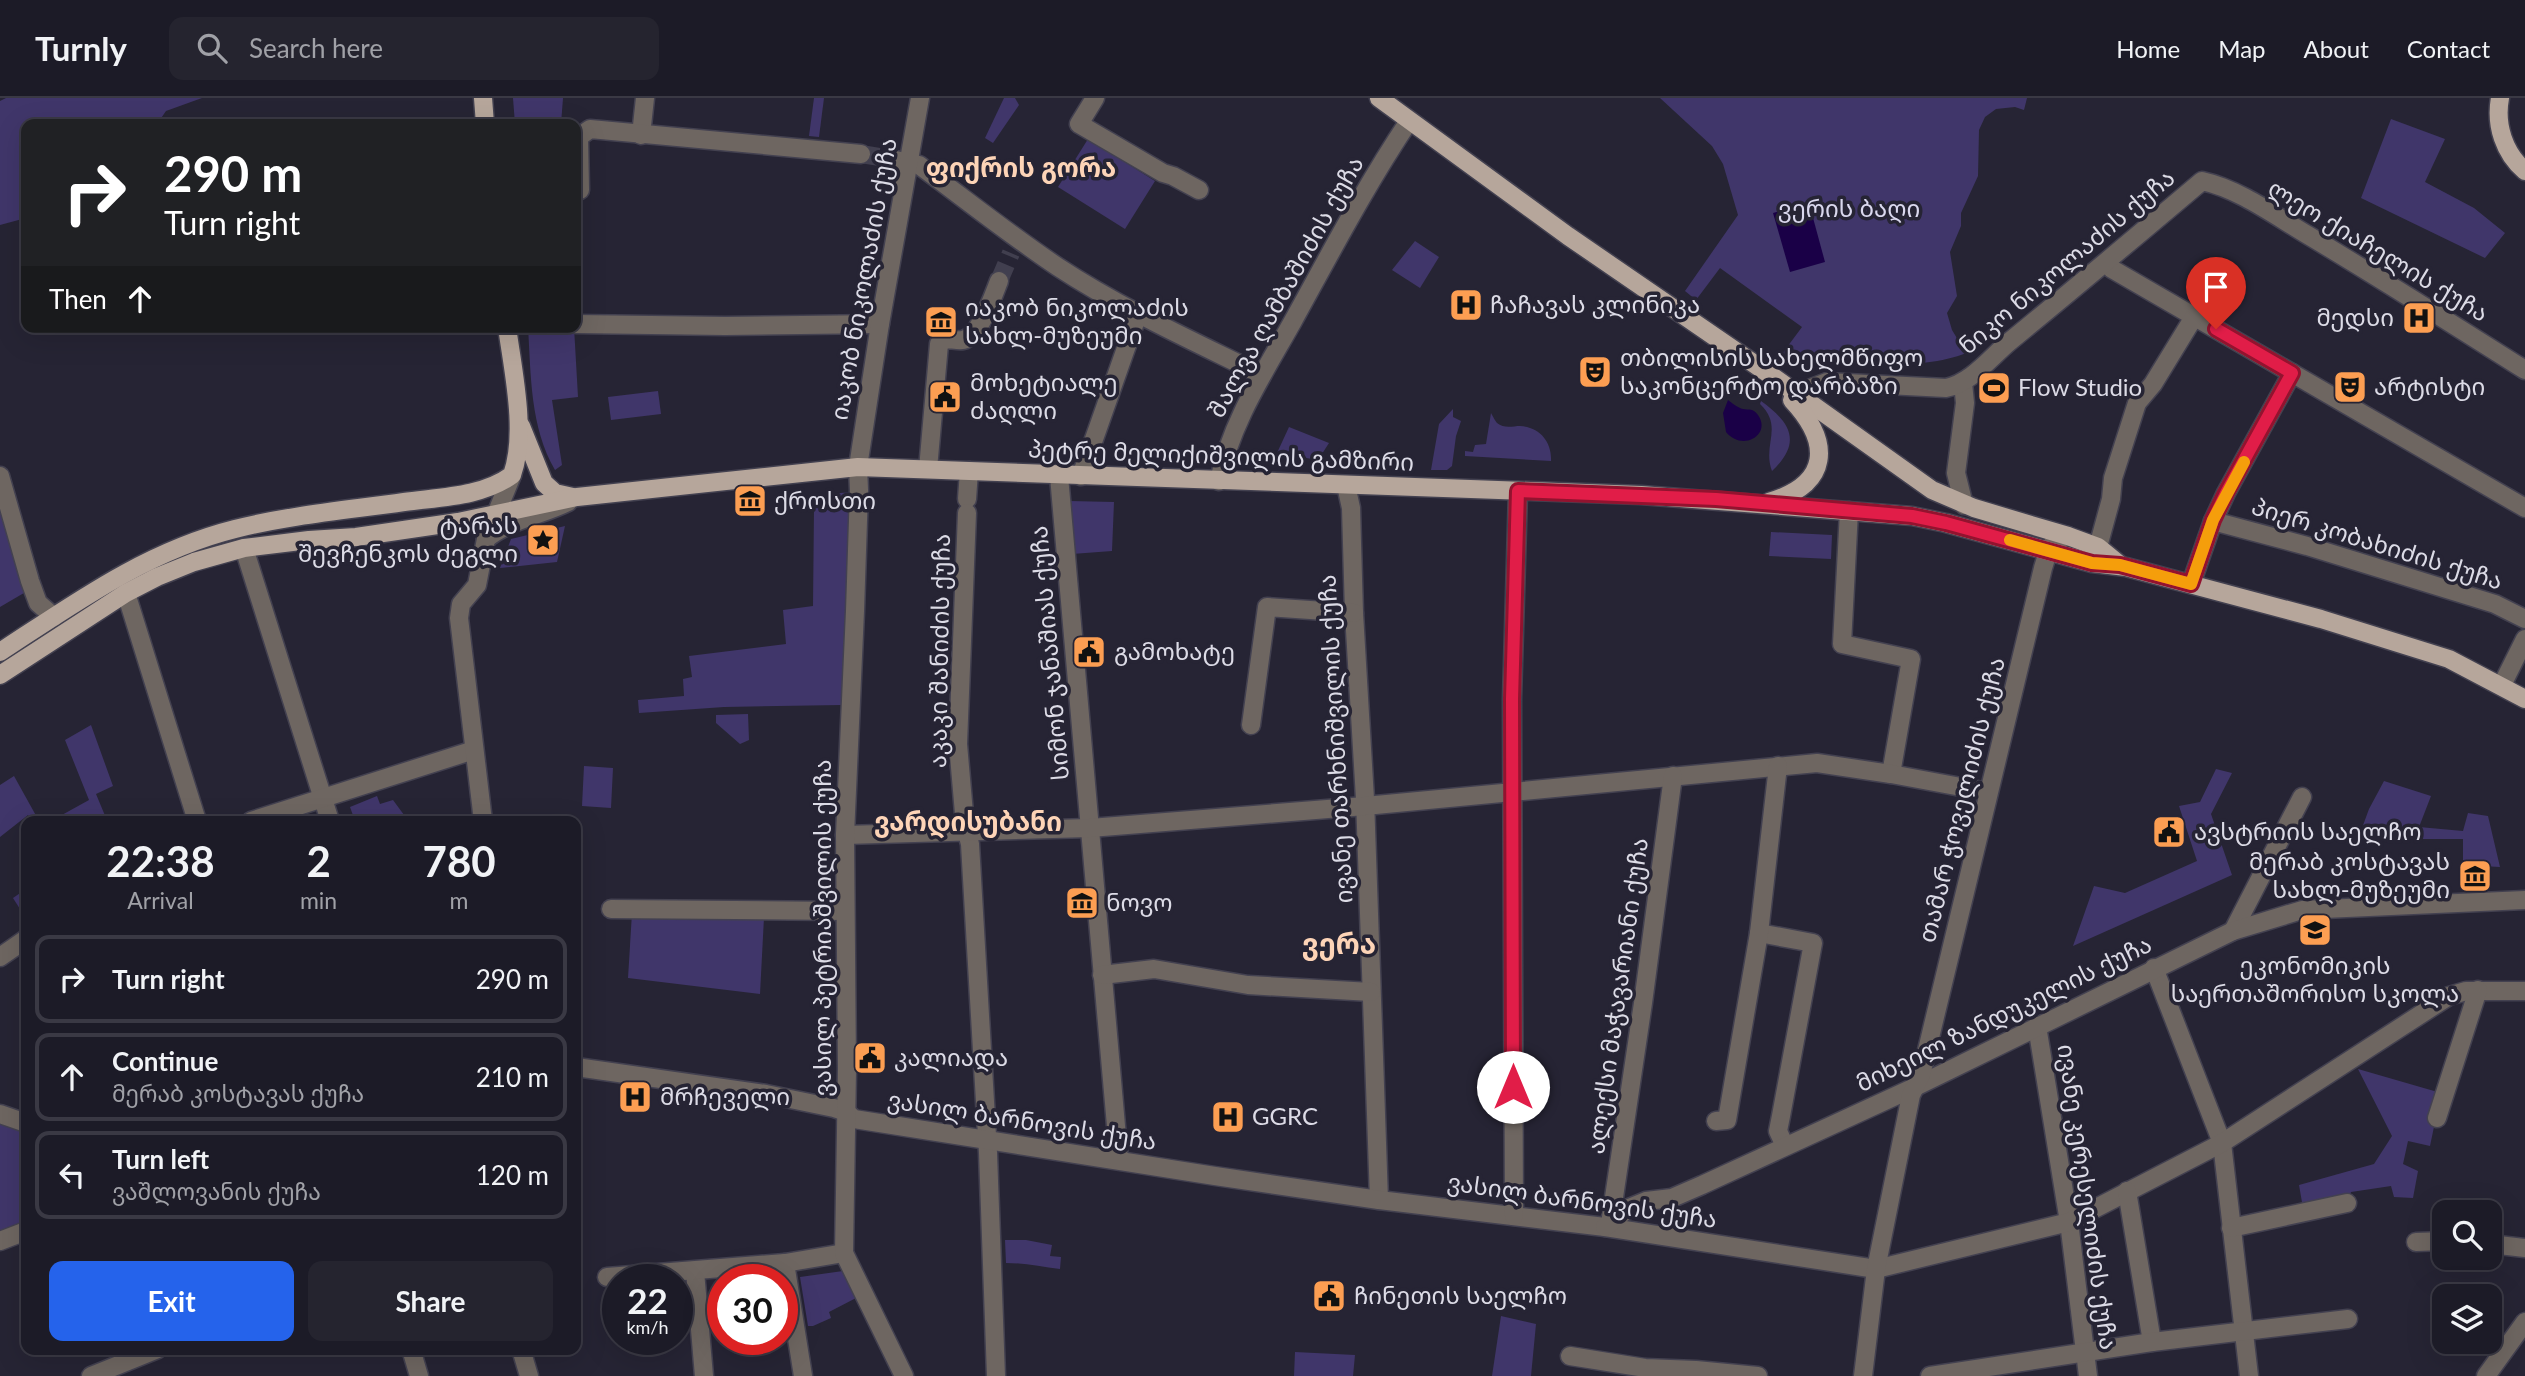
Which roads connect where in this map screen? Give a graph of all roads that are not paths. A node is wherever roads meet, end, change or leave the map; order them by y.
1 (483, 98) edge
2 (645, 98) edge
3 (920, 98) edge
4 (1096, 98) edge
5 (1379, 98) edge
6 (2500, 98) edge
7 (2511, 98) edge
8 (1403, 112) edge
9 (2498, 117) junction
10 (485, 119) edge
11 (581, 135) edge
12 (641, 135) junction
13 (862, 154) tunnel mouth
14 (900, 161) junction
15 (2525, 171) edge
16 (2202, 181) joint
17 (1199, 190) dead end
18 (2108, 262) junction
19 (999, 281) tunnel mouth
20 (1138, 314) junction
21 (2194, 317) junction
22 (581, 324) edge
23 (880, 324) junction
24 (508, 333) edge
25 (2525, 370) edge
26 (2292, 373) junction
27 (1769, 374) junction
28 (1262, 375) junction
29 (1963, 383) junction
30 (1796, 394) junction
31 (518, 416) junction
32 (858, 467) junction
33 (928, 469) junction
34 (969, 471) junction
35 (512, 475) junction
36 (0, 476) edge
37 (1059, 476) junction
38 (1081, 476) junction
39 (1219, 481) junction
40 (1346, 485) junction
41 (1518, 491) junction
42 (577, 497) junction
43 (1764, 503) junction
44 (1964, 505) junction
45 (498, 507) junction
46 (2525, 508) edge
47 (1849, 511) junction
48 (2213, 520) junction
49 (2068, 536) junction
50 (486, 539) junction
51 (2098, 547) junction
52 (244, 548) junction
53 (2048, 551) junction
54 (2120, 565) junction
55 (2191, 584) junction
56 (126, 593) junction
57 (38, 603) junction
58 (1354, 613) junction
59 (54, 617) junction
60 (2525, 619) edge
61 (36, 629) junction
62 (2525, 639) edge
63 (0, 652) edge
64 (0, 675) edge
65 (2502, 685) junction
66 (2525, 699) edge
67 (1251, 725) dead end
68 (474, 750) junction
69 (1778, 766) junction
70 (1891, 774) junction
71 (1673, 776) junction
72 (1988, 792) junction
73 (1512, 793) junction
74 (322, 797) junction
75 (2302, 797) dead end
76 (1365, 806) junction
77 (195, 816) edge
78 (266, 816) edge
79 (328, 816) edge
80 (481, 816) edge
81 (1090, 828) junction
82 (967, 832) junction
83 (845, 835) junction
84 (2525, 900) edge
85 (611, 909) dead end
86 (845, 911) junction
87 (2233, 931) junction
88 (1759, 933) junction
89 (21, 943) edge
90 (0, 957) edge
91 (2154, 968) junction
92 (1102, 975) junction
93 (2477, 990) junction
94 (2525, 991) edge
95 (1371, 992) junction
96 (2037, 1026) junction
97 (581, 1068) edge
98 (1915, 1087) junction
99 (846, 1112) junction
100 (0, 1114) edge
101 (2437, 1118) dead end
102 (21, 1121) edge
103 (1716, 1121) dead end
104 (987, 1141) junction
105 (2222, 1143) junction
106 (1785, 1146) junction
107 (1119, 1160) junction
108 (1617, 1180) junction
109 (2127, 1191) junction
110 (1379, 1200) junction
111 (1646, 1201) junction
112 (2347, 1203) dead end
113 (1514, 1216) junction
114 (2068, 1222) junction
115 (1608, 1225) junction
116 (2231, 1228) junction
117 (21, 1233) edge
118 (0, 1241) edge
119 (2416, 1241) dead end
120 (2432, 1241) edge
121 (2502, 1245) edge
122 (2525, 1248) edge
123 (844, 1253) junction
124 (785, 1263) junction
125 (1876, 1269) junction
126 (695, 1271) joint
127 (2348, 1319) dead end
128 (2525, 1322) edge
129 (2245, 1330) junction
130 (2152, 1342) junction
131 (2084, 1353) junction
132 (143, 1355) edge
133 (412, 1355) edge
134 (412, 1355) edge
135 (523, 1355) edge
136 (1570, 1356) dead end
137 (91, 1376) edge
138 (405, 1376) edge
139 (419, 1376) edge
140 (529, 1376) edge
141 (704, 1376) edge
142 (803, 1376) edge
143 (904, 1376) edge
144 (996, 1376) edge
145 (1758, 1376) edge
146 (1863, 1376) edge
147 (1930, 1376) edge
148 (2088, 1376) edge
149 (2249, 1376) edge
150 (2486, 1376) edge

1 - 10 main road
2 - 12 street
3 - 14 street, იაკობ ნიკოლაძის ქუჩა
4 - 17 street
5 - 8 main road
6 - 9 main road
7 - 9 main road
8 - 27 main road
8 - 28 street, შალვა ღამბაშიძის ქუჩა
9 - 15 main road
11 - 12 street
12 - 13 street
14 - 20 street
14 - 23 street, იაკობ ნიკოლაძის ქუჩა
16 - 18 street, ნიკო ნიკოლაძის ქუჩა
16 - 25 street, ლეო ქიაჩელის ქუჩა
18 - 21 street
18 - 29 street, ნიკო ნიკოლაძის ქუჩა
19 - 33 street
20 - 28 street
20 - 38 street
21 - 26 street
21 - 51 street
22 - 23 street
23 - 32 street, იაკობ ნიკოლაძის ქუჩა
24 - 31 main road
26 - 46 street
26 - 48 street
27 - 30 main road
27 - 43 main road
28 - 39 street, შალვა ღამბაშიძის ქუჩა
29 - 30 street
29 - 44 street, ნიკო ნიკოლაძის ქუჩა
30 - 44 main road
31 - 35 main road
31 - 42 main road
32 - 33 main road, პეტრე მელიქიშვილის გამზირი
32 - 42 main road, პეტრე მელიქიშვილის გამზირი
32 - 83 street, ვასილ პეტრიაშვილის ქუჩა
33 - 34 main road, პეტრე მელიქიშვილის გამზირი
34 - 37 main road, პეტრე მელიქიშვილის გამზირი
34 - 82 street, აკაკი შანიძის ქუჩა
35 - 45 street
35 - 59 main road
36 - 57 street
37 - 38 main road, პეტრე მელიქიშვილის გამზირი
37 - 81 street, სიმონ ჯანაშიას ქუჩა
38 - 39 main road, პეტრე მელიქიშვილის გამზირი
39 - 40 main road, პეტრე მელიქიშვილის გამზირი
40 - 41 main road, პეტრე მელიქიშვილის გამზირი
40 - 58 street, ივანე თარხნიშვილის ქუჩა
41 - 43 main road, პეტრე მელიქიშვილის გამზირი
41 - 73 street
42 - 45 main road, პეტრე მელიქიშვილის გამზირი
42 - 50 street
43 - 47 main road, პეტრე მელიქიშვილის გამზირი
44 - 49 main road
45 - 50 street
45 - 52 main road, პეტრე მელიქიშვილის გამზირი
47 - 53 main road, პეტრე მელიქიშვილის გამზირი
47 - 70 street
48 - 55 street
48 - 60 street, პიერ კობახიძის ქუჩა
49 - 51 main road
49 - 53 street
50 - 68 street
51 - 54 main road
52 - 56 main road, პეტრე მელიქიშვილის გამზირი
52 - 74 street
53 - 54 main road, პეტრე მელიქიშვილის გამზირი
53 - 72 street, თამარ ჭოველიძის ქუჩა
54 - 55 main road, პეტრე მელიქიშვილის გამზირი
55 - 65 main road, პეტრე მელიქიშვილის გამზირი
56 - 64 main road, პეტრე მელიქიშვილის გამზირი
56 - 77 street
57 - 59 street
57 - 61 street
58 - 67 street
58 - 76 street, ივანე თარხნიშვილის ქუჩა
59 - 61 main road
61 - 63 main road
62 - 65 street
65 - 66 main road, პეტრე მელიქიშვილის გამზირი
68 - 74 street
68 - 80 street
69 - 70 street
69 - 71 street
69 - 88 street
70 - 72 street
71 - 73 street
71 - 108 street, ალექსი მაჭავარიანი ქუჩა
72 - 98 street, თამარ ჭოველიძის ქუჩა
73 - 76 street
73 - 113 street
74 - 78 street
74 - 79 street
75 - 87 street
76 - 81 street
76 - 95 street, ივანე თარხნიშვილის ქუჩა
81 - 82 street
81 - 92 street, სიმონ ჯანაშიას ქუჩა
82 - 83 street
82 - 104 street, აკაკი შანიძის ქუჩა
83 - 86 street, ვასილ პეტრიაშვილის ქუჩა
84 - 87 street, მიხეილ ზანდუკელის ქუჩა
85 - 86 street
86 - 99 street, ვასილ პეტრიაშვილის ქუჩა
87 - 91 street, მიხეილ ზანდუკელის ქუჩა
88 - 103 street
88 - 106 street
89 - 90 street
91 - 96 street, მიხეილ ზანდუკელის ქუჩა
91 - 105 street
92 - 95 street
92 - 107 street, სიმონ ჯანაშიას ქუჩა
93 - 94 street, ვასილ ბარნოვის ქუჩა
93 - 101 street
93 - 105 street, ვასილ ბარნოვის ქუჩა
95 - 110 street, ივანე თარხნიშვილის ქუჩა
96 - 98 street, მიხეილ ზანდუკელის ქუჩა
96 - 114 street, ივანე კერესელიძის ქუჩა
97 - 99 street, ვასილ ბარნოვის ქუჩა
98 - 106 street, მიხეილ ზანდუკელის ქუჩა
98 - 125 street, თამარ ჭოველიძის ქუჩა
99 - 104 street, ვასილ ბარნოვის ქუჩა
99 - 123 street, ვასილ პეტრიაშვილის ქუჩა
100 - 102 street
104 - 107 street, ვასილ ბარნოვის ქუჩა
104 - 144 street, აკაკი შანიძის ქუჩა
105 - 109 street, ვასილ ბარნოვის ქუჩა
105 - 116 street
106 - 111 street, მიხეილ ზანდუკელის ქუჩა
107 - 110 street, ვასილ ბარნოვის ქუჩა
108 - 111 street
108 - 115 street, ალექსი მაჭავარიანი ქუჩა
109 - 114 street, ვასილ ბარნოვის ქუჩა
109 - 130 street
110 - 113 street, ვასილ ბარნოვის ქუჩა
111 - 115 street, მიხეილ ზანდუკელის ქუჩა
112 - 116 street
113 - 115 street, ვასილ ბარნოვის ქუჩა
114 - 125 street, ვასილ ბარნოვის ქუჩა
114 - 131 street, ივანე კერესელიძის ქუჩა
115 - 125 street, ვასილ ბარნოვის ქუჩა
116 - 129 street
117 - 118 street
119 - 120 street
121 - 122 street
123 - 124 street
123 - 143 street, ვასილ პეტრიაშვილის ქუჩა
124 - 126 street
124 - 142 street
125 - 146 street, თამარ ჭოველიძის ქუჩა
126 - 141 street
127 - 129 street
128 - 150 street
129 - 130 street
129 - 149 street
130 - 131 street
131 - 147 street
131 - 148 street, ივანე კერესელიძის ქუჩა
132 - 137 street
133 - 138 street
134 - 139 street
135 - 140 street
136 - 145 street

